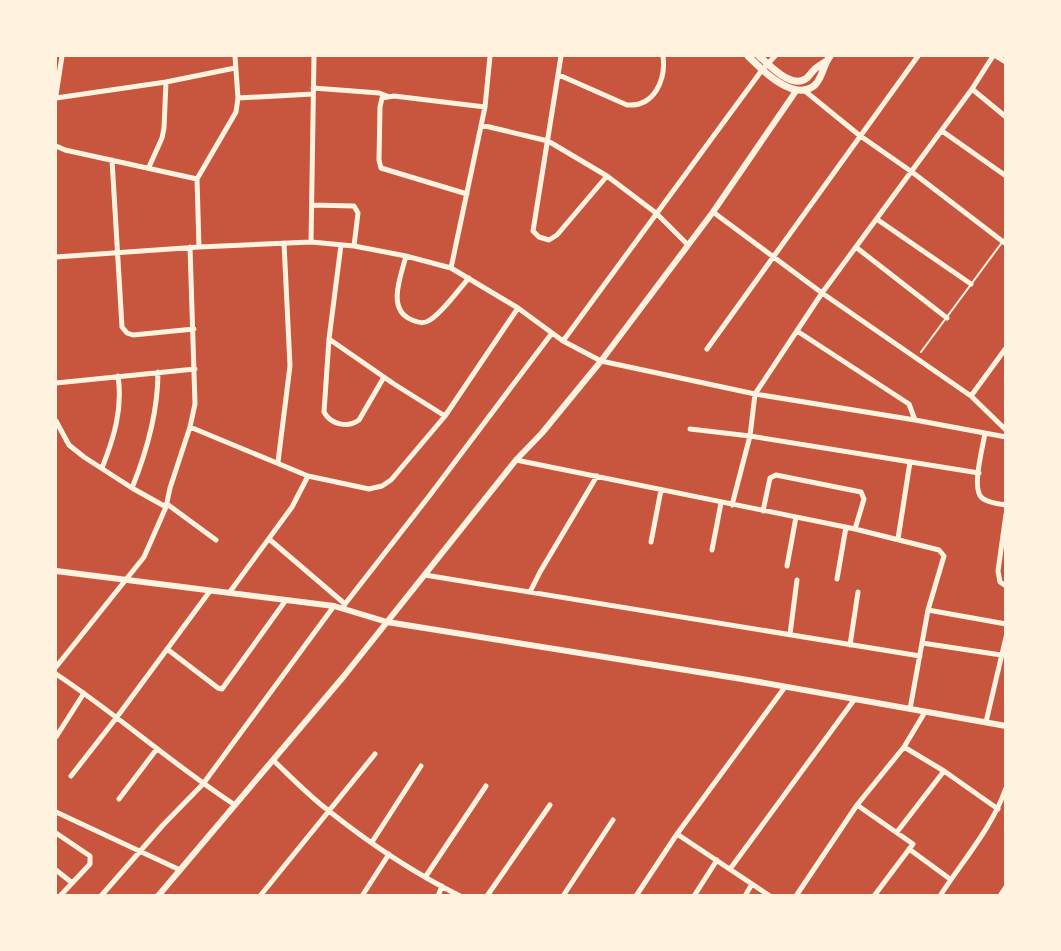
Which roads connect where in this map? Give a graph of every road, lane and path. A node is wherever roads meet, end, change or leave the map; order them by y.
1 (62, 56) edge
2 (235, 56) edge
3 (314, 56) edge
4 (490, 56) edge
5 (561, 56) edge
6 (663, 56) edge
7 (748, 56) edge
8 (759, 56) edge
9 (775, 56) edge
10 (918, 56) edge
11 (994, 56) edge
12 (827, 59) edge
13 (768, 63) junction
14 (1005, 63) edge
15 (235, 68) junction
16 (762, 70) junction
17 (58, 73) edge
18 (559, 75) junction
19 (166, 82) junction
20 (972, 89) junction
21 (313, 91) junction
22 (796, 91) junction
23 (805, 91) junction
24 (56, 96) edge
25 (387, 96) junction
26 (238, 98) junction
27 (485, 107) junction
28 (1005, 117) edge
29 (482, 125) junction
30 (942, 131) junction
31 (859, 135) junction
32 (548, 141) junction
33 (56, 146) edge
34 (112, 160) junction
35 (149, 167) junction
36 (912, 172) junction
37 (607, 176) junction
38 (1005, 176) edge
39 (197, 179) junction
40 (468, 194) junction
41 (312, 205) junction
42 (713, 212) junction
43 (656, 213) junction
44 (878, 220) junction
45 (1004, 241) edge
46 (311, 242) junction
47 (284, 243) junction
48 (341, 245) junction
49 (688, 245) junction
50 (354, 246) junction
51 (199, 247) junction
52 (190, 248) junction
53 (857, 248) junction
54 (118, 253) junction
55 (773, 255) junction
56 (406, 256) junction
57 (56, 257) edge
58 (452, 268) junction
59 (469, 278) junction
60 (971, 284) junction
61 (822, 293) junction
62 (518, 309) junction
63 (947, 318) junction
64 (194, 329) junction
65 (797, 331) junction
66 (552, 333) junction
67 (329, 339) junction
68 (563, 341) junction
69 (1005, 348) edge
70 (707, 349) dead end
71 (919, 355) junction
72 (601, 362) junction
73 (195, 369) junction
74 (158, 372) junction
75 (118, 376) junction
76 (384, 377) junction
77 (56, 383) edge
78 (755, 394) junction
79 (971, 396) junction
80 (445, 416) junction
81 (915, 420) junction
82 (56, 421) edge
83 (190, 427) junction
84 (690, 429) dead end
85 (1005, 430) edge
86 (985, 433) junction
87 (750, 436) junction
88 (1005, 437) edge
89 (516, 460) junction
90 (278, 462) junction
91 (910, 462) junction
92 (102, 468) junction
93 (979, 473) junction
94 (308, 476) junction
95 (597, 476) junction
96 (132, 488) junction
97 (661, 490) junction
98 (721, 503) junction
99 (166, 505) junction
100 (732, 505) junction
101 (1005, 505) edge
102 (763, 511) junction
103 (1005, 514) edge
104 (796, 517) junction
105 (846, 527) junction
106 (855, 529) junction
107 (269, 539) junction
108 (898, 539) junction
109 (216, 540) dead end
110 (651, 542) dead end
111 (712, 550) dead end
112 (787, 566) dead end
113 (56, 571) edge
114 (425, 575) junction
115 (837, 579) dead end
116 (126, 580) junction
117 (797, 580) dead end
118 (1005, 586) edge
119 (210, 591) junction
120 (531, 592) junction
121 (858, 592) dead end
122 (229, 593) junction
123 (286, 600) junction
124 (334, 606) junction
125 (344, 606) junction
126 (928, 610) junction
127 (387, 622) junction
128 (1005, 624) edge
129 (790, 634) junction
130 (1005, 637) edge
131 (922, 643) junction
132 (850, 645) junction
133 (167, 649) junction
134 (920, 656) junction
135 (1001, 656) junction
136 (56, 667) edge
137 (56, 674) edge
138 (785, 687) junction
139 (84, 693) junction
140 (855, 700) junction
141 (910, 709) junction
142 (925, 712) junction
143 (117, 717) junction
144 (986, 722) junction
145 (1005, 726) edge
146 (56, 737) edge
147 (904, 747) junction
148 (156, 750) junction
149 (375, 754) dead end
150 (274, 761) junction
151 (421, 765) dead end
152 (944, 771) junction
153 (71, 776) dead end
154 (203, 784) junction
155 (486, 786) dead end
156 (1005, 788) edge
157 (119, 799) dead end
158 (550, 805) dead end
159 (857, 805) junction
160 (235, 806) junction
161 (998, 809) junction
162 (328, 810) junction
163 (56, 812) edge
164 (613, 820) dead end
165 (897, 831) junction
166 (56, 833) edge
167 (677, 834) junction
168 (372, 842) junction
169 (909, 849) junction
170 (140, 851) junction
171 (390, 854) junction
172 (717, 860) junction
173 (729, 869) junction
174 (56, 870) edge
175 (180, 870) junction
176 (426, 876) junction
177 (950, 879) junction
178 (71, 882) junction
179 (752, 884) junction
180 (442, 886) junction
181 (1005, 887) edge
182 (60, 896) edge
183 (101, 896) edge
184 (159, 896) edge
185 (260, 896) edge
186 (362, 896) edge
187 (438, 896) edge
188 (460, 896) edge
189 (487, 896) edge
190 (563, 896) edge
191 (636, 896) edge
192 (694, 896) edge
193 (745, 896) edge
194 (770, 896) edge
195 (796, 896) edge
196 (874, 896) edge
197 (940, 896) edge
198 (1000, 896) edge

1 - 17 street
2 - 15 street
3 - 21 street
4 - 27 street
5 - 18 street
6 - 18 street
7 - 16 main road
8 - 13 main road
9 - 13 street
10 - 31 street
11 - 14 street
11 - 20 street
12 - 13 main road
12 - 23 main road
13 - 16 street
15 - 19 street
15 - 26 street
16 - 22 main road
16 - 43 street
17 - 24 street
18 - 32 street
19 - 24 street
19 - 35 street
20 - 28 street
20 - 30 street
21 - 25 street
21 - 26 street
21 - 41 street
22 - 23 main road
22 - 42 street
23 - 31 street
25 - 27 street
25 - 40 street
26 - 39 street
27 - 29 street
29 - 32 street
29 - 40 street
30 - 36 street
30 - 38 street
31 - 36 street
31 - 55 street
32 - 37 street
32 - 37 street
33 - 34 street
34 - 35 street
34 - 54 street
35 - 39 street
36 - 44 street
36 - 45 street
37 - 43 street
39 - 51 street
40 - 58 street
41 - 46 street
41 - 50 street
42 - 49 street
42 - 55 street
43 - 49 street
43 - 68 street
44 - 53 street
44 - 60 street
45 - 60 lane
46 - 47 street
46 - 48 street
47 - 51 street
47 - 90 street
48 - 50 street
48 - 67 street
49 - 72 street
50 - 56 street
51 - 52 street
52 - 54 street
52 - 64 street
53 - 61 street
53 - 63 street
54 - 57 street
54 - 64 street
55 - 61 street
55 - 70 street
56 - 58 street
56 - 59 street
58 - 59 street
59 - 62 street
60 - 63 lane
61 - 65 street
61 - 71 street
62 - 66 street
62 - 80 street
63 - 71 lane
64 - 73 street
65 - 78 street
65 - 81 street
66 - 68 street
66 - 125 street
67 - 76 street
67 - 76 street
68 - 72 street
69 - 79 street
71 - 79 street
72 - 78 street
72 - 89 street
73 - 74 street
73 - 83 street
74 - 75 street
74 - 96 street
75 - 77 street
75 - 92 street
76 - 80 street
78 - 81 street
78 - 87 street
79 - 85 street
80 - 94 street
81 - 86 street
82 - 92 street
83 - 90 street
83 - 99 street
84 - 87 street
86 - 88 street
86 - 93 street
87 - 91 street
87 - 100 street
89 - 95 street
89 - 114 street
90 - 94 street
91 - 93 street
91 - 108 street
92 - 96 street
93 - 101 street
94 - 107 street
95 - 97 street
95 - 120 street
96 - 99 street
97 - 98 street
97 - 110 street
98 - 100 street
98 - 111 street
99 - 109 street
99 - 116 street
100 - 102 street
102 - 104 street
102 - 106 street
103 - 118 street
104 - 105 street
104 - 112 street
105 - 106 street
105 - 115 street
106 - 108 street
107 - 122 street
107 - 125 street
108 - 126 street
113 - 116 street
114 - 120 street
114 - 127 street
116 - 119 street
116 - 136 street
117 - 129 street
119 - 122 street
119 - 133 street
120 - 129 street
121 - 132 street
122 - 123 street
123 - 124 street
123 - 133 street
124 - 125 street
124 - 154 street
125 - 127 street
126 - 128 street
126 - 131 street
127 - 138 street
127 - 150 street
129 - 132 street
130 - 135 street
131 - 134 street
131 - 135 street
132 - 134 street
133 - 143 street
134 - 141 street
135 - 144 street
137 - 139 street
138 - 140 street
138 - 167 street
139 - 143 street
139 - 146 street
140 - 141 street
140 - 173 street
141 - 142 street
142 - 144 street
142 - 147 street
143 - 148 street
143 - 153 street
144 - 145 street
147 - 152 street
147 - 159 street
148 - 154 street
148 - 157 street
149 - 162 street
150 - 160 street
150 - 162 street
151 - 168 street
152 - 161 street
152 - 165 street
154 - 160 street
154 - 170 street
155 - 176 street
156 - 161 street
158 - 189 street
159 - 165 street
159 - 195 street
160 - 175 street
161 - 177 street
162 - 168 street
162 - 185 street
163 - 170 street
164 - 190 street
165 - 169 street
166 - 178 street
167 - 172 street
167 - 191 street
168 - 171 street
169 - 177 street
169 - 196 street
170 - 175 street
170 - 183 street
171 - 176 street
171 - 186 street
172 - 173 street
172 - 192 street
173 - 179 street
174 - 178 street
175 - 184 street
176 - 180 street
177 - 197 street
178 - 182 street
179 - 193 street
179 - 194 street
180 - 187 street
180 - 188 street
181 - 198 street

